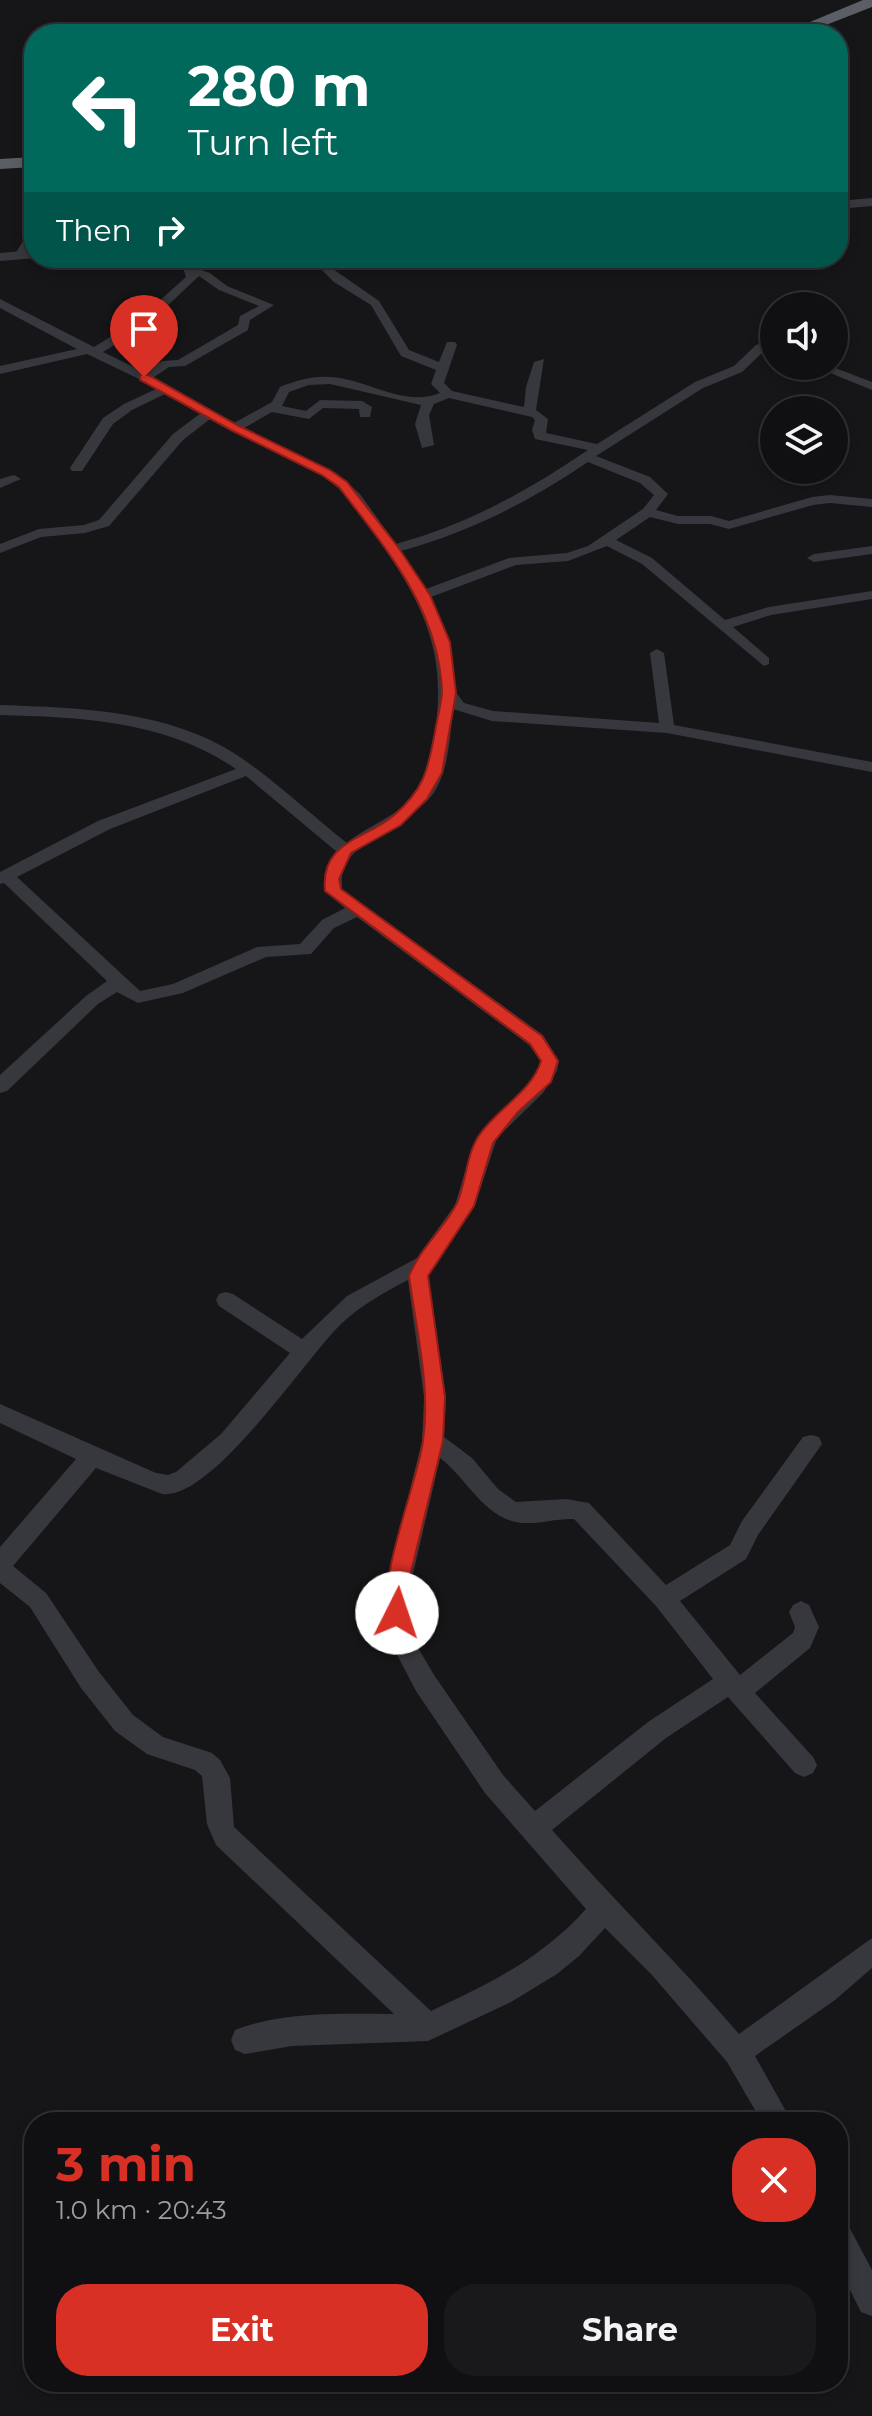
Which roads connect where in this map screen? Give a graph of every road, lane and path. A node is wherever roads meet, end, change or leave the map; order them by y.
1 (872, 2) edge
2 (872, 9) edge
3 (815, 24) edge
4 (832, 24) edge
5 (0, 164) edge
6 (24, 166) edge
7 (24, 168) edge
8 (0, 171) edge
9 (872, 202) edge
10 (848, 204) edge
11 (24, 254) edge
12 (0, 257) edge
13 (189, 268) edge
14 (195, 268) edge
15 (328, 268) edge
16 (0, 303) edge
17 (451, 345) dead end
18 (90, 351) junction
19 (760, 355) edge
20 (540, 362) dead end
21 (443, 368) junction
22 (0, 370) edge
23 (144, 377) junction
24 (848, 377) edge
25 (872, 386) edge
26 (168, 388) junction
27 (448, 394) junction
28 (428, 404) junction
29 (271, 408) junction
30 (530, 412) junction
31 (210, 413) junction
32 (365, 414) dead end
33 (235, 428) junction
34 (427, 445) dead end
35 (592, 452) junction
36 (77, 468) dead end
37 (14, 479) dead end
38 (0, 484) edge
39 (872, 503) edge
40 (648, 512) junction
41 (606, 540) junction
42 (0, 549) edge
43 (393, 549) junction
44 (872, 550) edge
45 (814, 558) dead end
46 (424, 595) junction
47 (872, 595) edge
48 (722, 626) junction
49 (657, 653) dead end
50 (764, 661) dead end
51 (449, 693) junction
52 (0, 710) edge
53 (667, 728) junction
54 (872, 767) edge
55 (248, 770) junction
56 (345, 850) junction
57 (3, 877) edge
58 (356, 910) junction
59 (118, 982) junction
60 (0, 1086) edge
61 (423, 1264) junction
62 (226, 1300) dead end
63 (303, 1351) junction
64 (0, 1413) edge
65 (433, 1441) junction
66 (811, 1444) dead end
67 (91, 1458) junction
68 (0, 1566) edge
69 (664, 1599) junction
70 (801, 1612) dead end
71 (734, 1687) junction
72 (804, 1765) dead end
73 (533, 1829) junction
74 (604, 1909) junction
75 (872, 1951) edge
76 (428, 2027) junction
77 (245, 2040) dead end
78 (737, 2052) junction
79 (772, 2112) edge
80 (848, 2254) edge
81 (872, 2301) edge

1 - 3 highway
2 - 4 highway
5 - 6 highway
7 - 8 highway
9 - 10 street
11 - 12 street
13 - 18 street
14 - 23 street
15 - 21 street
16 - 18 street
17 - 21 street
18 - 22 street
18 - 23 street
19 - 35 street
20 - 30 street
21 - 27 street
23 - 26 street
24 - 25 street
26 - 31 street
26 - 36 street
27 - 28 street
27 - 30 street
28 - 29 street
28 - 34 street
29 - 32 street
29 - 33 street
30 - 35 street
31 - 33 street
31 - 42 street
33 - 43 street
35 - 40 street
35 - 43 street
37 - 38 street
39 - 40 street
40 - 41 street
41 - 46 street
41 - 48 street
43 - 46 street
44 - 45 street
46 - 51 street
47 - 48 street
48 - 50 street
49 - 53 street
51 - 53 street
51 - 56 street
52 - 55 street
53 - 54 street
55 - 56 street
55 - 57 street
56 - 58 street
57 - 59 street
58 - 59 street
58 - 61 street
59 - 60 street
61 - 63 street
61 - 65 street
62 - 63 street
63 - 67 street
64 - 67 street
65 - 69 street
65 - 73 street
66 - 69 street
67 - 68 street
68 - 76 street
69 - 71 street
70 - 71 street
71 - 72 street
71 - 73 street
73 - 74 street
74 - 76 street
74 - 78 street
75 - 78 street
76 - 77 street
78 - 79 street
80 - 81 street

